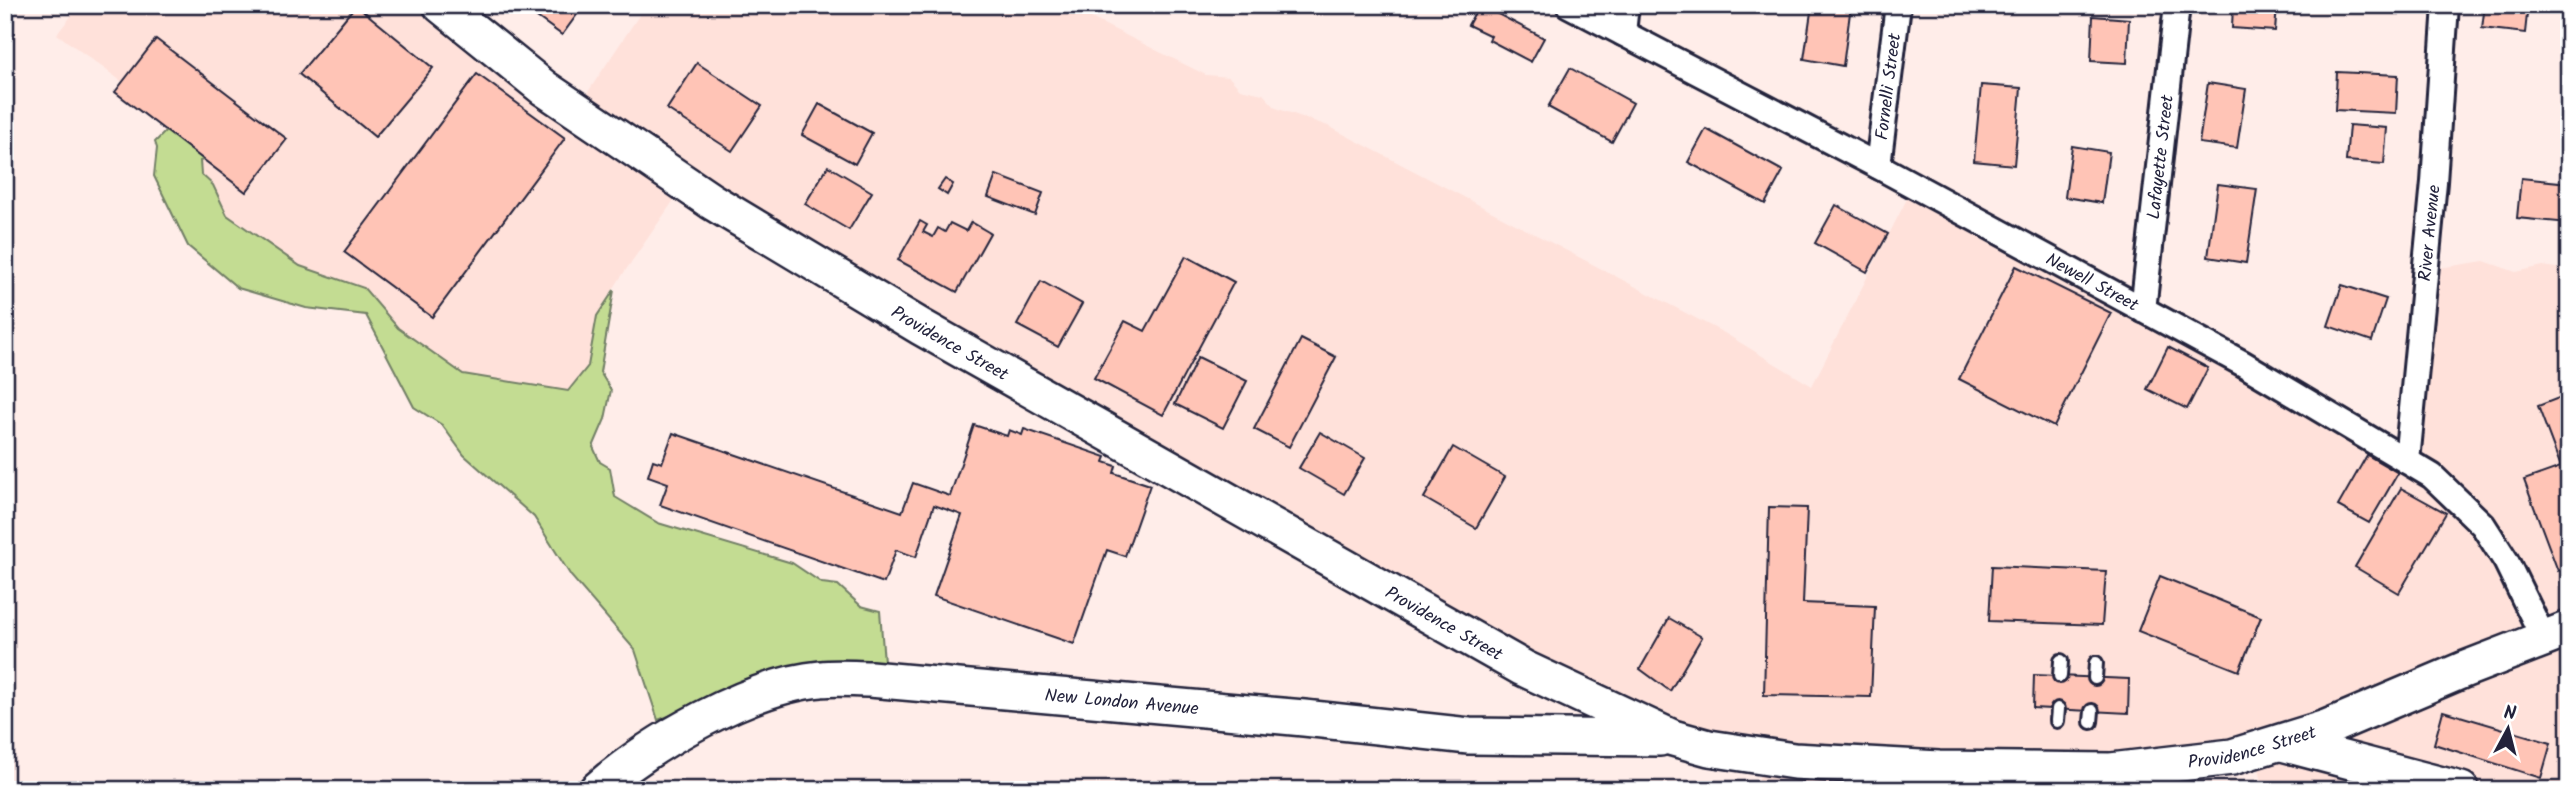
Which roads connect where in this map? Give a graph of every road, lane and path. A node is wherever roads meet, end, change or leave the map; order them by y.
1 (441, 5) edge
2 (1569, 5) edge
3 (1626, 5) edge
4 (1898, 5) edge
5 (2177, 5) edge
6 (2446, 5) edge
7 (1622, 33) junction
8 (1878, 166) junction
9 (2143, 310) junction
10 (2407, 461) junction
11 (2557, 634) edge
12 (2061, 661) dead end
13 (2096, 663) dead end
14 (2060, 676) dead end
15 (2095, 678) dead end
16 (1673, 738) junction
17 (2282, 743) junction
18 (2457, 789) edge
19 (597, 790) edge

1 - 16 main road, Providence Street
2 - 7 street, Newell Street
3 - 7 street
4 - 8 street, Fornelli Street
5 - 9 street, Lafayette Street
6 - 10 street, River Avenue
7 - 8 street, Newell Street
8 - 9 street, Newell Street
9 - 10 street, Newell Street
10 - 11 street, Newell Street
11 - 17 main road, Providence Street
12 - 14 lane
13 - 15 lane
16 - 17 main road, Providence Street
16 - 19 main road, New London Avenue
17 - 18 main road

